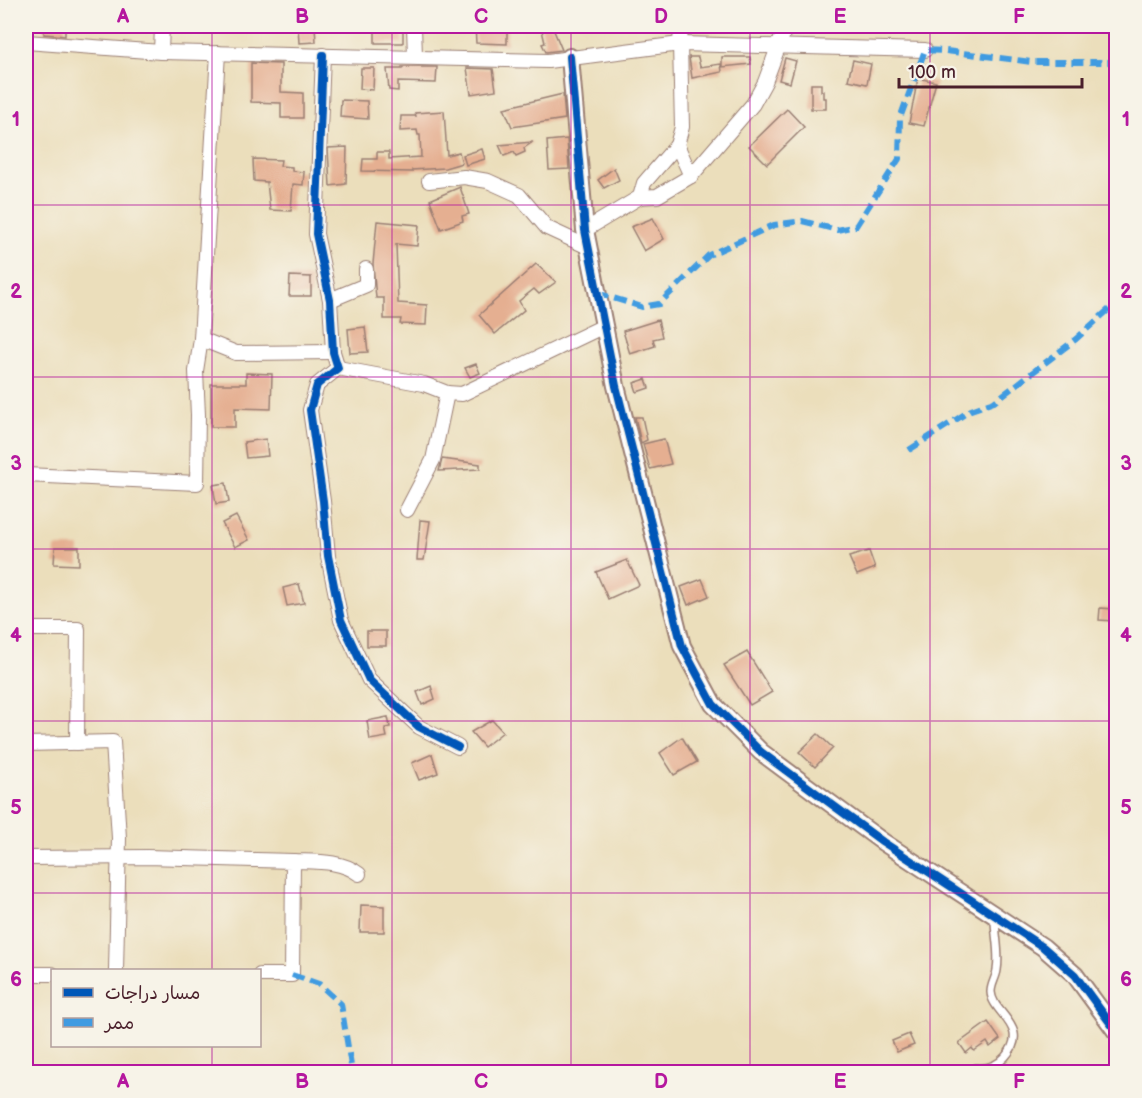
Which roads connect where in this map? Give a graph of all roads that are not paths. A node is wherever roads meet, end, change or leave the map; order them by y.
1 (162, 26) edge
2 (414, 26) edge
3 (681, 26) edge
4 (786, 26) edge
5 (26, 42) edge
6 (680, 44) junction
7 (779, 47) junction
8 (925, 50) dead end
9 (161, 52) junction
10 (219, 54) junction
11 (323, 55) junction
12 (415, 57) junction
13 (570, 57) junction
14 (677, 145) junction
15 (691, 176) junction
16 (429, 181) dead end
17 (640, 197) junction
18 (585, 230) junction
19 (588, 247) junction
20 (366, 269) dead end
21 (330, 300) junction
22 (604, 326) junction
23 (201, 339) junction
24 (333, 352) junction
25 (338, 368) junction
26 (447, 393) junction
27 (26, 475) edge
28 (407, 510) dead end
29 (26, 629) edge
30 (77, 742) junction
31 (26, 744) edge
32 (458, 747) dead end
33 (118, 857) junction
34 (26, 858) edge
35 (293, 861) junction
36 (359, 874) dead end
37 (994, 916) junction
38 (116, 969) edge
39 (26, 974) edge
40 (51, 974) edge
41 (261, 975) edge
42 (1116, 1031) edge
43 (976, 1068) dead end

1 - 9 street
2 - 12 street
3 - 6 street
4 - 7 street
5 - 9 street
6 - 7 street
6 - 13 street
6 - 14 street
7 - 8 street
7 - 15 street
9 - 10 street
10 - 11 street
10 - 23 street
11 - 12 street
11 - 21 street
12 - 13 street
13 - 18 street
14 - 15 street
14 - 17 street
15 - 17 street
16 - 19 street
17 - 18 street
18 - 19 street
19 - 22 street
20 - 21 street
21 - 24 street
22 - 26 street
22 - 37 street
23 - 24 street
23 - 27 street
24 - 25 street
25 - 26 street
25 - 32 street
26 - 28 street
29 - 30 street
30 - 31 street
30 - 33 street
33 - 34 street
33 - 35 street
33 - 38 street
35 - 36 street
35 - 41 street
37 - 42 street
37 - 43 lane
39 - 40 street

